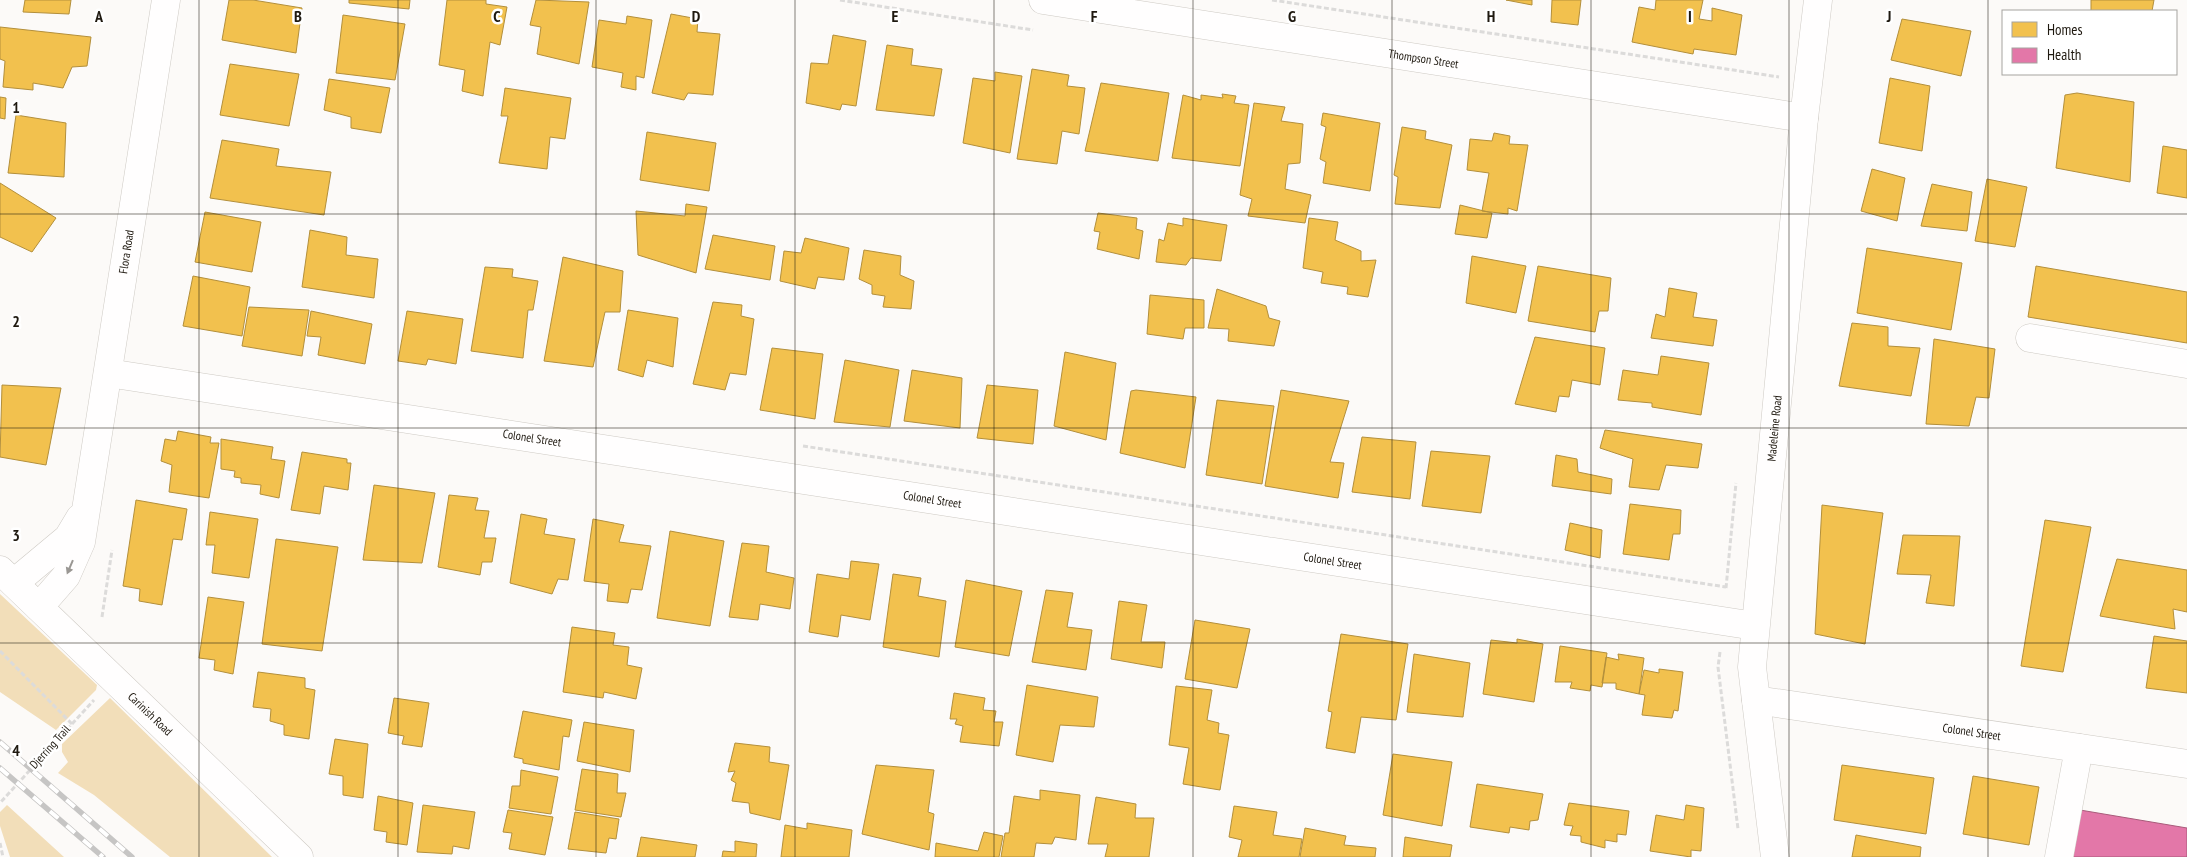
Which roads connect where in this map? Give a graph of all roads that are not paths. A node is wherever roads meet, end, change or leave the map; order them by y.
1 (166, 0) edge
2 (1043, 0) edge
3 (1818, 0) edge
4 (1804, 118) junction
5 (2030, 338) dead end
6 (2187, 364) edge
7 (108, 374) junction
8 (88, 504) junction
9 (7, 576) edge
10 (40, 607) junction
11 (1755, 626) junction
12 (1756, 700) junction
13 (2079, 748) junction
14 (2187, 764) edge
15 (299, 857) edge
16 (1775, 857) edge
17 (2059, 857) edge

1 - 7 street, Flora Road
2 - 4 street, Thompson Street
3 - 4 street, Madeleine Road
4 - 11 street, Madeleine Road
5 - 6 street
7 - 8 street, Flora Road
7 - 11 street, Colonel Street
8 - 9 street, Flora Road
8 -> 10 street, Flora Road
9 - 10 street, Carinish Road
10 - 15 street, Carinish Road
11 - 12 street, Madeleine Road
12 - 13 street, Colonel Street
12 - 16 street, Madeleine Road
13 - 14 street, Colonel Street
13 - 17 street

